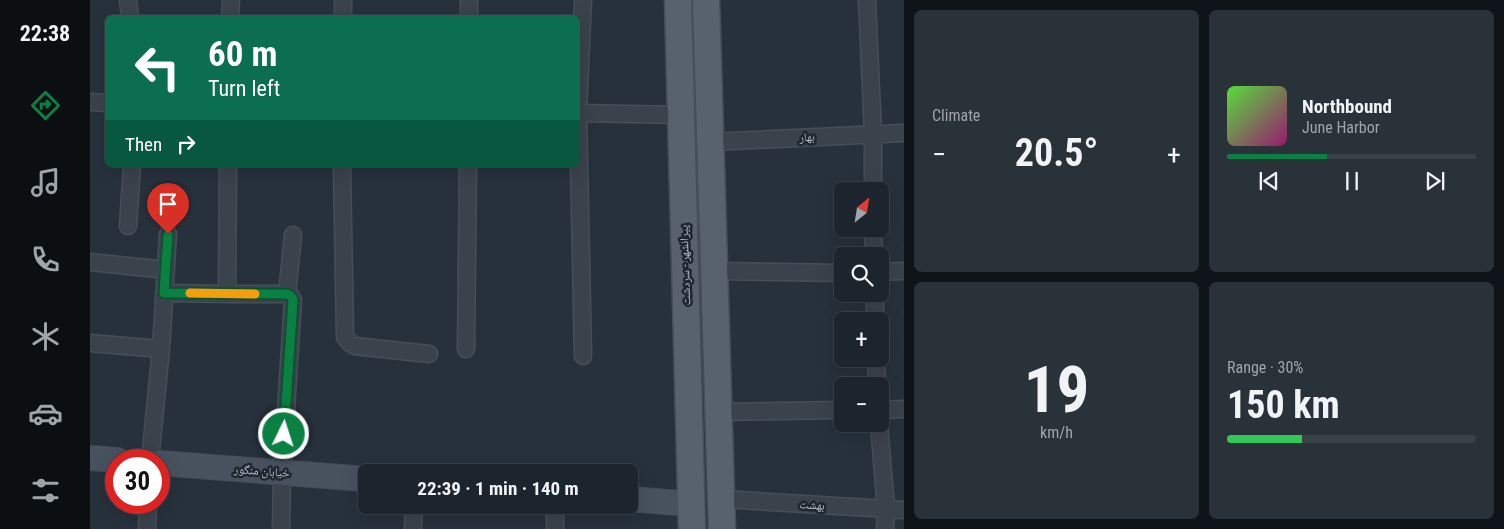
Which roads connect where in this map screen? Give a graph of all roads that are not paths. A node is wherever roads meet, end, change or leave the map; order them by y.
1 (128, 0) edge
2 (231, 0) edge
3 (343, 0) edge
4 (469, 0) edge
5 (583, 0) edge
6 (678, 0) edge
7 (706, 0) edge
8 (867, 0) edge
9 (130, 15) edge
10 (230, 15) edge
11 (343, 15) edge
12 (468, 15) edge
13 (580, 68) edge
14 (90, 102) edge
15 (105, 103) edge
16 (580, 113) edge
17 (681, 115) junction
18 (904, 133) edge
19 (873, 134) junction
20 (711, 142) junction
21 (132, 167) edge
22 (228, 167) edge
23 (342, 167) edge
24 (468, 167) edge
25 (579, 167) edge
26 (873, 182) edge
27 (128, 226) dead end
28 (168, 234) dead end
29 (293, 235) dead end
30 (90, 262) edge
31 (166, 270) junction
32 (714, 271) junction
33 (904, 271) edge
34 (834, 272) edge
35 (889, 272) edge
36 (164, 293) junction
37 (230, 294) junction
38 (287, 294) junction
39 (90, 343) edge
40 (161, 349) junction
41 (466, 349) dead end
42 (429, 354) dead end
43 (584, 356) dead end
44 (904, 409) edge
45 (834, 410) edge
46 (889, 410) edge
47 (717, 412) junction
48 (880, 432) edge
49 (151, 449) edge
50 (90, 458) edge
51 (105, 459) edge
52 (170, 464) edge
53 (282, 473) junction
54 (358, 478) edge
55 (721, 499) junction
56 (638, 502) edge
57 (886, 509) junction
58 (904, 510) edge
59 (148, 514) edge
60 (414, 514) edge
61 (555, 514) edge
62 (692, 517) edge
63 (147, 529) edge
64 (281, 529) edge
65 (413, 529) edge
66 (555, 529) edge
67 (722, 529) edge
68 (886, 529) edge

1 - 9 street
2 - 10 street
3 - 11 street
4 - 12 street
5 - 13 street
6 - 17 main road, پیرانشهر - سردشت
7 - 20 main road
8 - 19 street
14 - 15 street
16 - 17 street
17 - 62 main road, پیرانشهر - سردشت
18 - 19 street, بهار
19 - 20 street, بهار
19 - 26 street
20 - 32 main road
21 - 27 street
22 - 37 street
23 - 42 street
24 - 41 street
25 - 43 street
28 - 31 street
29 - 38 street
30 - 31 street
31 - 36 street
32 - 34 street
32 - 47 main road
33 - 35 street
36 - 37 street
36 - 40 street
37 - 38 street
38 - 53 street
39 - 40 street
40 - 49 street
44 - 46 street
45 - 47 street
47 - 55 main road
48 - 57 street
50 - 51 street
52 - 53 street, خیابان منگور
53 - 54 street, خیابان منگور
53 - 64 street
55 - 57 street, بهشت
55 - 67 main road
56 - 62 street
57 - 58 street, بهشت
57 - 68 street
59 - 63 street
60 - 65 street
61 - 66 street

